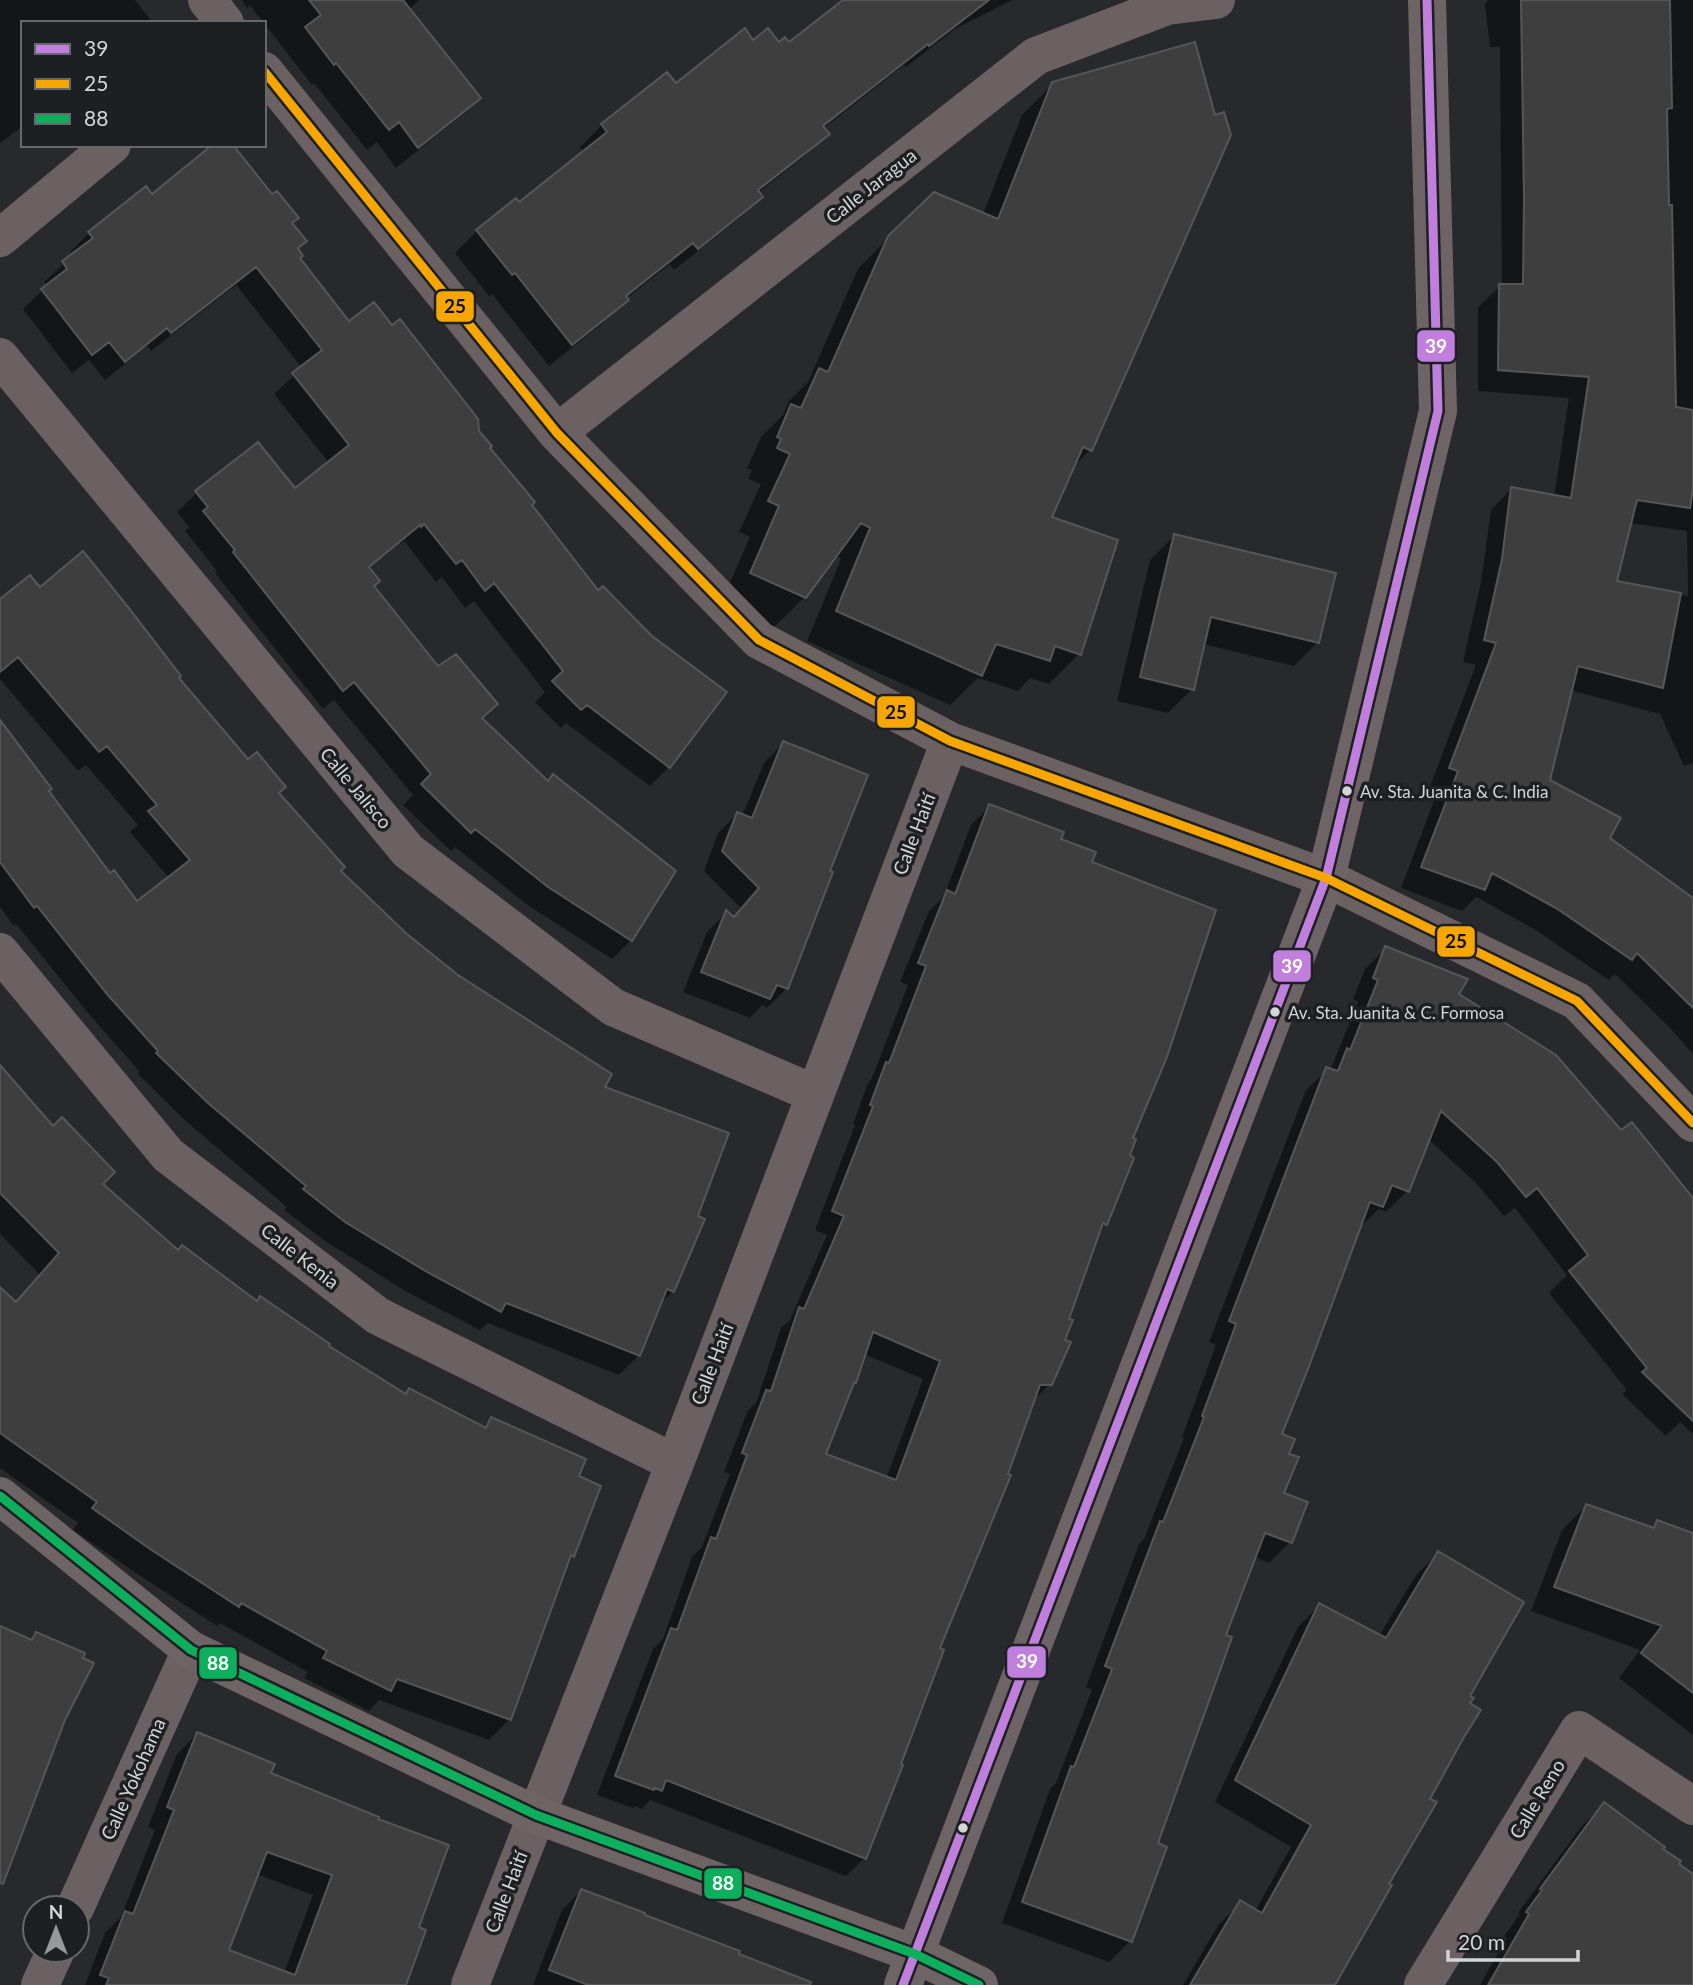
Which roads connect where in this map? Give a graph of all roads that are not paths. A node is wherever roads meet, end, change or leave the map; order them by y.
1 (207, 0) edge
2 (1216, 0) edge
3 (1427, 0) edge
4 (223, 21) edge
5 (266, 73) edge
6 (110, 147) edge
7 (0, 238) edge
8 (0, 357) edge
9 (557, 433) junction
10 (950, 740) junction
11 (1326, 878) junction
12 (0, 952) edge
13 (814, 1094) junction
14 (1693, 1123) edge
15 (675, 1463) junction
16 (0, 1496) edge
17 (191, 1650) junction
18 (1693, 1806) edge
19 (536, 1815) junction
20 (81, 1894) edge
21 (50, 1964) edge
22 (909, 1970) edge
23 (40, 1985) edge
24 (470, 1985) edge
25 (979, 1985) edge
26 (1423, 1985) edge

1 - 4 street
2 - 9 street, Calle Jaragua
3 - 11 street
5 - 9 street
6 - 7 street
8 - 13 street, Calle Jalisco
9 - 10 street
10 - 11 street
10 - 13 street, Calle Haití
11 - 14 street
11 - 22 street
12 - 15 street, Calle Kenia
13 - 15 street, Calle Haití
15 - 19 street, Calle Haití
16 - 17 street
17 - 19 street
17 - 20 street, Calle Yokohama
18 - 26 street, Calle Reno
19 - 22 street
19 - 24 street, Calle Haití
21 - 23 street
22 - 25 street

